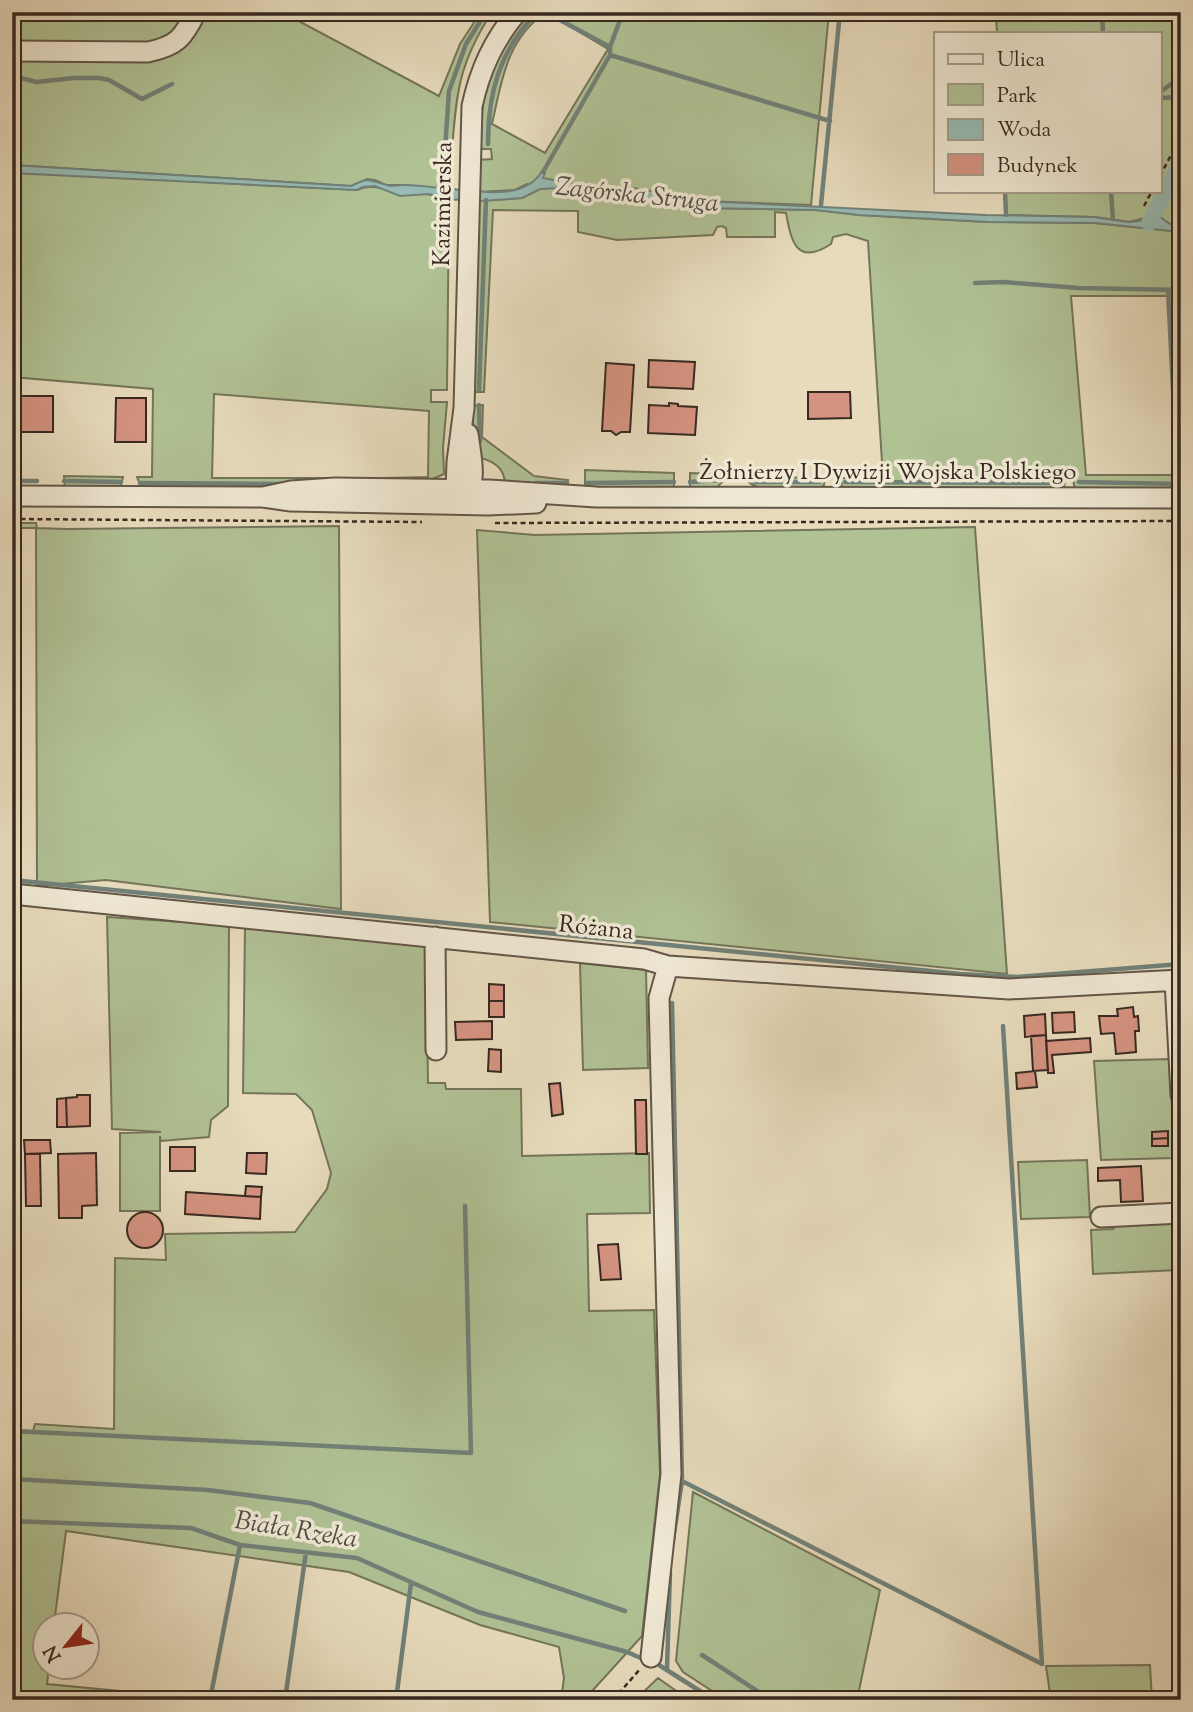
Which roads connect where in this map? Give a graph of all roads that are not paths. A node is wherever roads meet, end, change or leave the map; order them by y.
1 (196, 12) edge
2 (517, 12) edge
3 (12, 51) edge
4 (464, 494) junction
5 (12, 496) edge
6 (1181, 498) edge
7 (12, 894) edge
8 (435, 937) junction
9 (668, 966) junction
10 (1178, 980) edge
11 (436, 1050) dead end
12 (1181, 1095) edge
13 (1181, 1213) edge
14 (1101, 1217) dead end
15 (651, 1657) road end

1 - 3 street
2 - 4 street, Kazimierska
4 - 5 street, Żołnierzy I Dywizji Wojska Polskiego
4 - 6 street, Żołnierzy I Dywizji Wojska Polskiego
7 - 8 street, Różana
8 - 9 street, Różana
8 - 11 street
9 - 10 street, Różana
9 - 15 street
10 - 12 street, Różana
13 - 14 street

